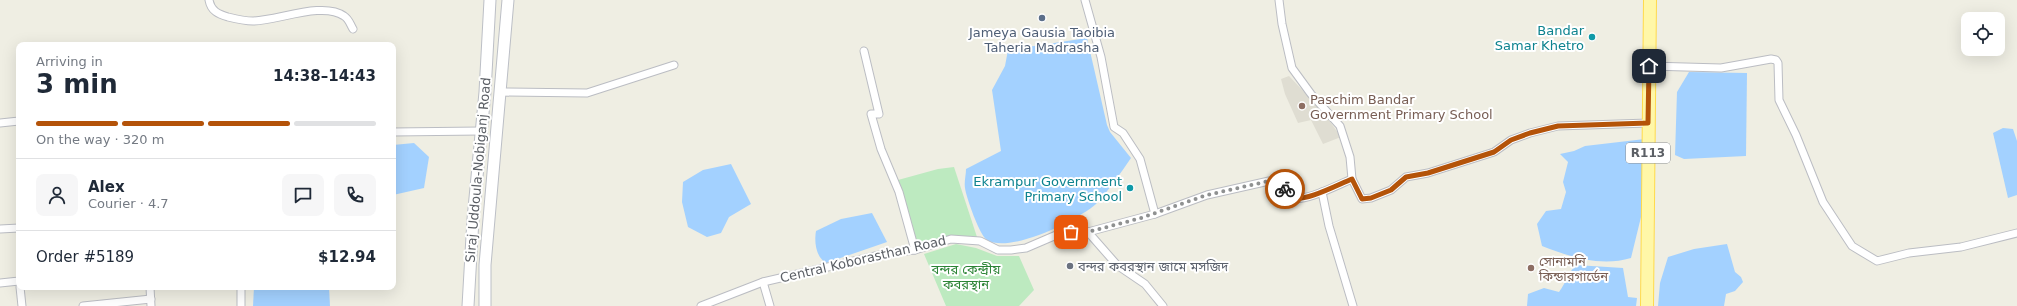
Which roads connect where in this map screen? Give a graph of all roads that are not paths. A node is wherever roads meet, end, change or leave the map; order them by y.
1 (209, 0) edge
2 (490, 0) edge
3 (508, 0) edge
4 (1085, 0) edge
5 (1279, 0) edge
6 (1650, 0) edge
7 (353, 29) dead end
8 (488, 34) junction
9 (504, 34) junction
10 (864, 51) dead end
11 (674, 65) dead end
12 (1649, 66) junction
13 (499, 92) junction
14 (16, 121) edge
15 (0, 123) edge
16 (1648, 123) junction
17 (481, 131) junction
18 (396, 132) edge
19 (1352, 179) junction
20 (1322, 192) junction
21 (1155, 214) junction
22 (16, 228) edge
23 (0, 229) edge
24 (1088, 232) junction
25 (2017, 233) edge
26 (915, 250) junction
27 (16, 281) edge
28 (763, 282) junction
29 (0, 283) edge
30 (20, 290) edge
31 (150, 290) edge
32 (241, 290) edge
33 (151, 302) edge
34 (22, 306) edge
35 (83, 306) edge
36 (241, 306) edge
37 (468, 306) edge
38 (485, 306) edge
39 (701, 306) edge
40 (770, 306) edge
41 (1164, 306) edge
42 (1353, 306) edge
43 (1647, 306) edge

1 - 7 street
2 - 8 main road, Siraj Uddoula-Nobiganj Road
3 - 9 main road, Siraj Uddoula-Nobiganj Road
4 - 21 street
5 - 19 street
6 - 12 main road, R113
8 - 9 main road
8 - 17 main road, Siraj Uddoula-Nobiganj Road
9 - 13 main road, Siraj Uddoula-Nobiganj Road
10 - 26 street
11 - 13 street
12 - 16 main road, R113
12 - 25 street
13 - 38 main road, Siraj Uddoula-Nobiganj Road
14 - 15 street
16 - 19 street
16 - 43 main road, R113
17 - 18 street
17 - 37 main road, Siraj Uddoula-Nobiganj Road
19 - 20 street, Central Koborasthan Road
20 - 21 street, Central Koborasthan Road
20 - 42 street
21 - 24 street, Central Koborasthan Road
22 - 23 street
24 - 26 street, Central Koborasthan Road
24 - 41 street
26 - 28 street, Central Koborasthan Road
27 - 29 street
28 - 39 street, Central Koborasthan Road
28 - 40 street
30 - 34 street
31 - 33 street
32 - 36 street
33 - 35 street

